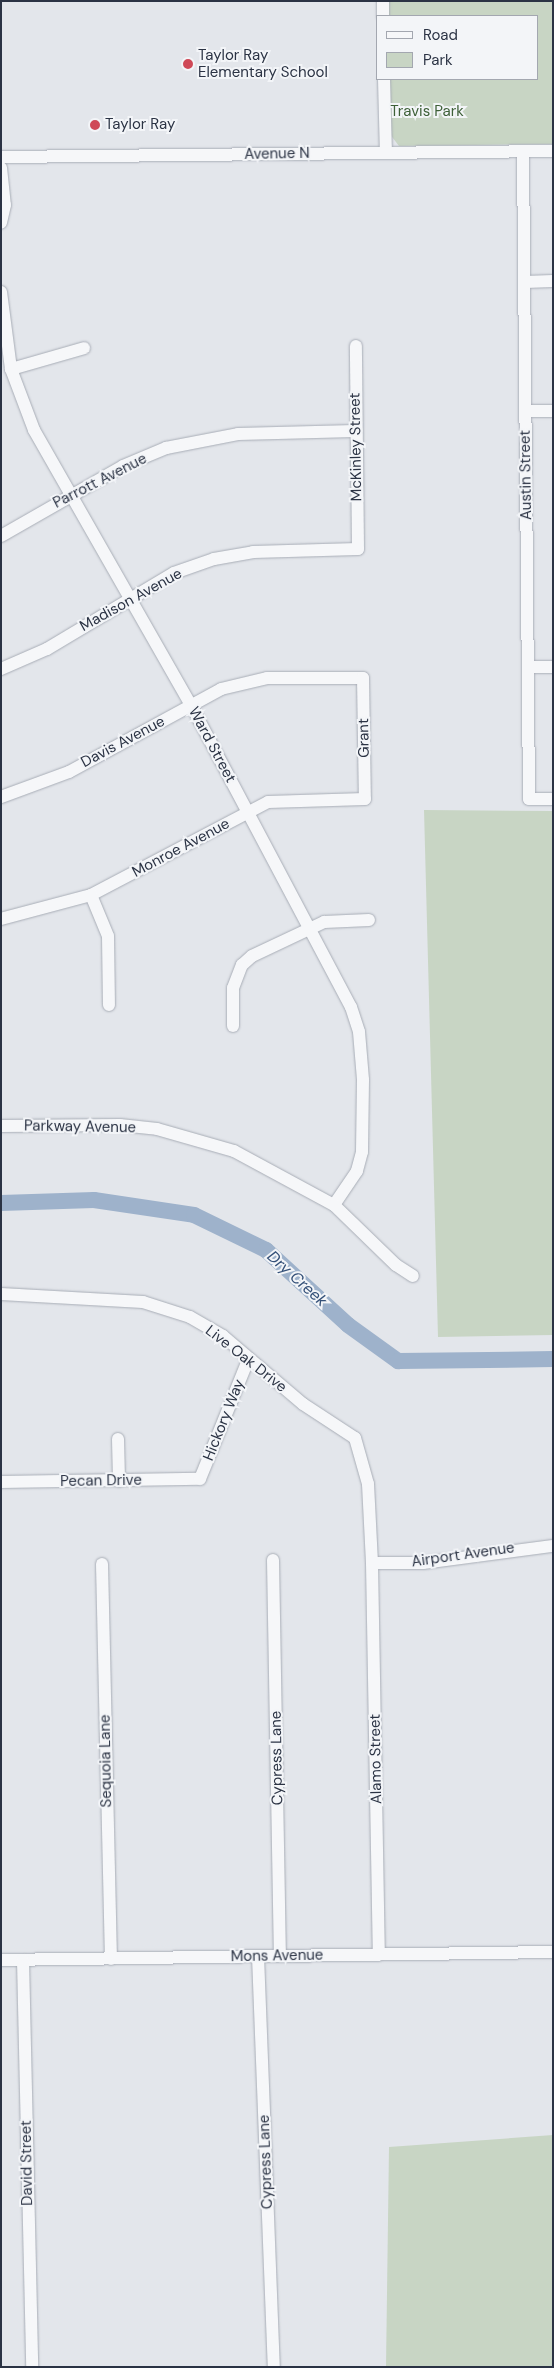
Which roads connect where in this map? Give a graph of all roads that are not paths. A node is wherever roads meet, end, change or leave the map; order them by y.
1 (383, 1) edge
2 (383, 15) edge
3 (384, 80) edge
4 (523, 151) junction
5 (553, 151) edge
6 (386, 153) junction
7 (1, 157) edge
8 (1, 168) edge
9 (1, 223) edge
10 (553, 281) edge
11 (525, 282) junction
12 (1, 292) edge
13 (356, 346) dead end
14 (84, 348) dead end
15 (12, 370) junction
16 (553, 410) edge
17 (525, 411) junction
18 (355, 432) junction
19 (70, 495) junction
20 (1, 536) edge
21 (358, 549) joint
22 (130, 598) junction
23 (528, 667) junction
24 (553, 667) edge
25 (1, 670) edge
26 (363, 678) joint
27 (191, 705) junction
28 (1, 797) edge
29 (365, 799) joint
30 (553, 799) edge
31 (248, 812) junction
32 (91, 895) junction
33 (1, 919) edge
34 (369, 920) dead end
35 (311, 927) junction
36 (109, 1005) dead end
37 (233, 1026) dead end
38 (1, 1126) edge
39 (334, 1206) junction
40 (413, 1276) dead end
41 (1, 1294) edge
42 (248, 1360) junction
43 (118, 1439) dead end
44 (200, 1479) joint
45 (119, 1481) junction
46 (1, 1482) edge
47 (553, 1546) edge
48 (273, 1560) dead end
49 (372, 1563) junction
50 (102, 1564) dead end
51 (553, 1952) edge
52 (379, 1954) junction
53 (258, 1956) junction
54 (280, 1956) junction
55 (111, 1959) junction
56 (1, 1960) edge
57 (23, 1960) junction
58 (32, 2367) edge
59 (274, 2367) edge

1 - 2 street
3 - 6 street
4 - 5 street, Avenue N
4 - 6 street, Avenue N
4 - 11 street, Austin Street
6 - 7 street, Avenue N
8 - 9 street
10 - 11 street
11 - 17 street, Austin Street
12 - 15 street, Ward Street
13 - 18 street, McKinley Street
14 - 15 street
15 - 19 street, Ward Street
16 - 17 street
17 - 23 street, Austin Street
18 - 19 street, Parrott Avenue
18 - 21 street, McKinley Street
19 - 20 street, Parrott Avenue
19 - 22 street, Ward Street
21 - 22 street, Madison Avenue
22 - 25 street, Madison Avenue
22 - 27 street, Ward Street
23 - 24 street
23 - 30 street, Austin Street
26 - 27 street, Davis Avenue
26 - 29 street, Grant
27 - 28 street, Davis Avenue
27 - 31 street, Ward Street
29 - 31 street, Monroe Avenue
31 - 32 street, Monroe Avenue
31 - 35 street, Ward Street
32 - 33 street, Monroe Avenue
32 - 36 street
34 - 35 street
35 - 37 street
35 - 39 street, Ward Street
38 - 39 street, Parkway Avenue
39 - 40 street, Parkway Avenue
41 - 42 street, Live Oak Drive
42 - 44 street, Hickory Way
42 - 49 street, Live Oak Drive
43 - 45 street
44 - 45 street, Pecan Drive
45 - 46 street, Pecan Drive
47 - 49 street, Airport Avenue
48 - 54 street, Cypress Lane
49 - 52 street, Alamo Street
50 - 55 street, Sequoia Lane
51 - 52 street, Mons Avenue
52 - 54 street, Mons Avenue
53 - 54 street, Mons Avenue
53 - 55 street, Mons Avenue
53 - 59 street, Cypress Lane
55 - 57 street, Mons Avenue
56 - 57 street, Mons Avenue
57 - 58 street, David Street

